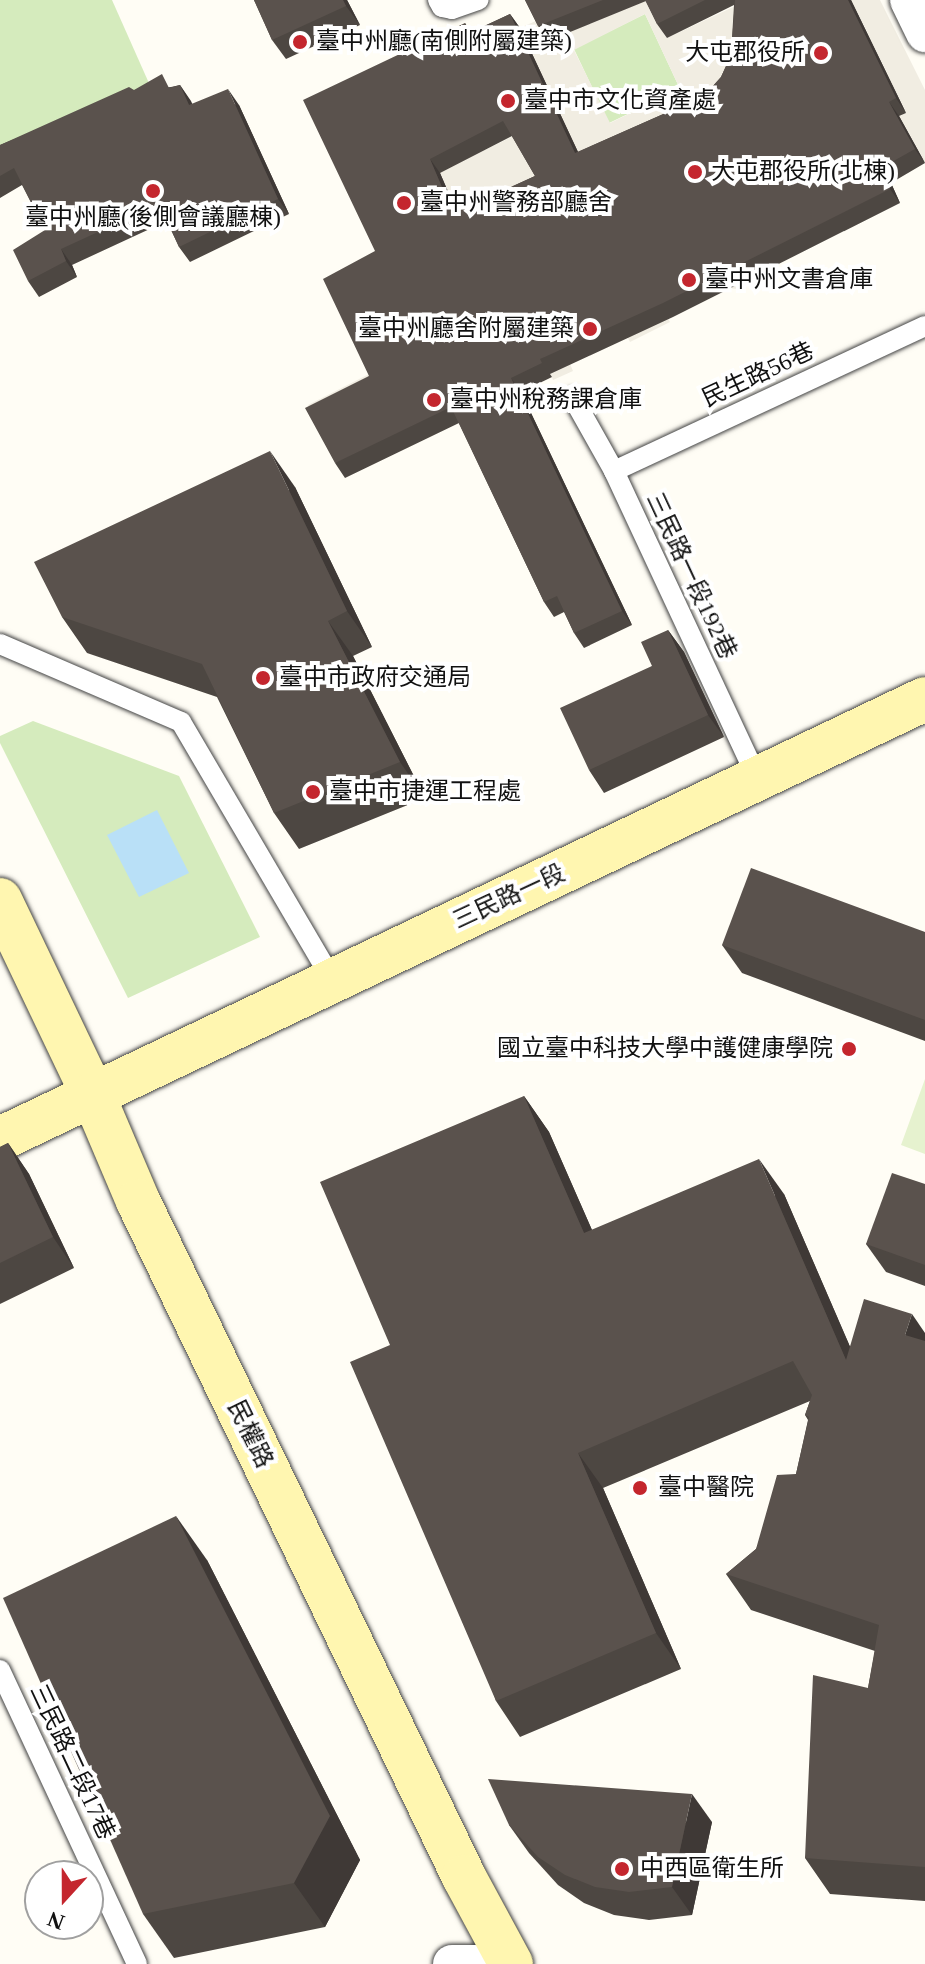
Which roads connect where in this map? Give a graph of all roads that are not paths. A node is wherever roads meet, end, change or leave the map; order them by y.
1 (478, 0) edge
2 (909, 0) edge
3 (440, 4) edge
4 (925, 33) edge
5 (925, 326) edge
6 (573, 398) dead end
7 (614, 471) junction
8 (0, 644) edge
9 (925, 699) edge
10 (757, 778) junction
11 (0, 900) edge
12 (333, 981) junction
13 (93, 1095) junction
14 (0, 1139) edge
15 (0, 1670) edge
16 (137, 1964) edge
17 (452, 1964) edge
18 (475, 1964) edge
19 (511, 1964) edge

1 - 3 lane
2 - 4 street
5 - 7 lane, 民生路56巷
6 - 7 lane, 三民路一段192巷
7 - 10 lane, 三民路一段192巷
8 - 12 lane
9 - 10 main road, 三民路一段
10 - 12 main road, 三民路一段
11 - 13 main road, 民權路
12 - 13 main road, 三民路一段
13 - 14 main road, 三民路一段
13 - 19 main road, 民權路
15 - 16 lane, 三民路二段17巷
17 - 18 street

